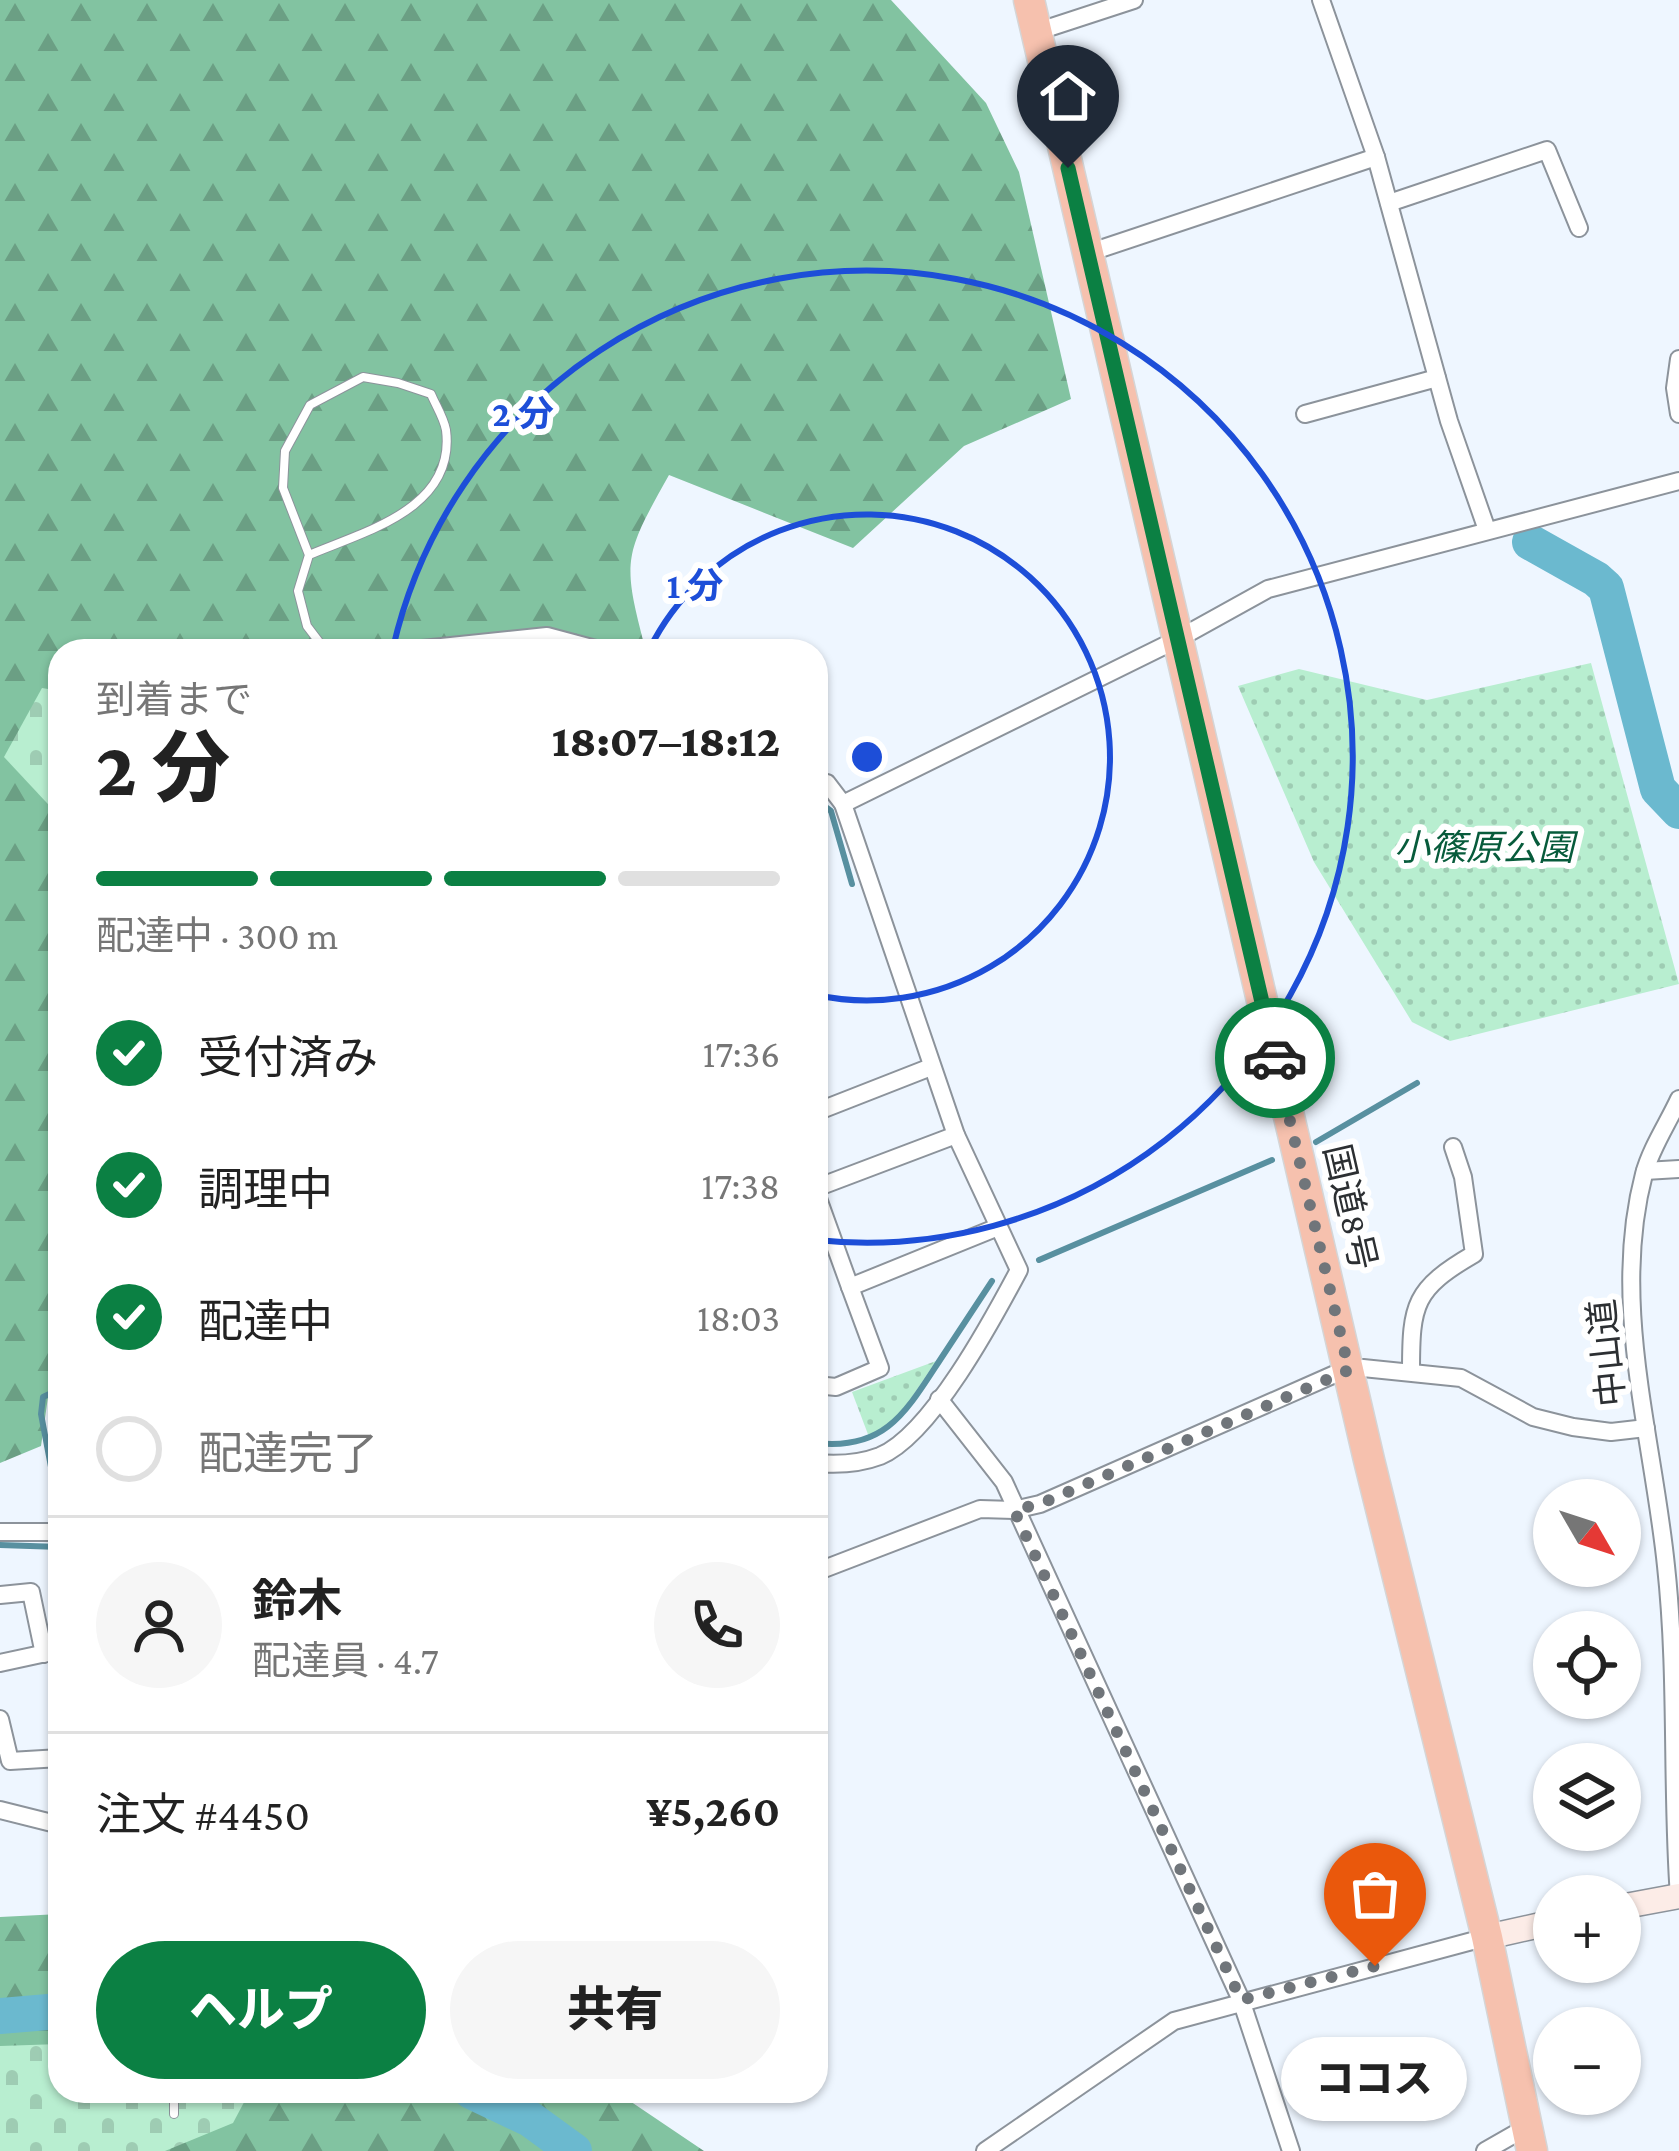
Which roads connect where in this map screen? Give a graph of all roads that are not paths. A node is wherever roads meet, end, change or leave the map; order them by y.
1 (1029, 0) edge
2 (1135, 0) edge
3 (1321, 0) edge
4 (1036, 32) junction
5 (1376, 157) junction
6 (1389, 202) junction
7 (1579, 228) dead end
8 (1088, 254) junction
9 (1679, 359) edge
10 (1437, 378) junction
11 (1305, 414) dead end
12 (1679, 414) edge
13 (1679, 481) edge
14 (1487, 530) junction
15 (309, 555) junction
16 (317, 639) edge
17 (518, 639) edge
18 (558, 639) edge
19 (1176, 640) junction
20 (828, 784) edge
21 (843, 804) junction
22 (931, 1066) junction
23 (1679, 1099) edge
24 (828, 1107) edge
25 (956, 1135) junction
26 (1454, 1147) dead end
27 (1679, 1169) edge
28 (1645, 1171) junction
29 (828, 1186) edge
30 (828, 1225) edge
31 (998, 1227) junction
32 (850, 1287) junction
33 (1349, 1370) junction
34 (1411, 1371) junction
35 (828, 1386) edge
36 (939, 1400) junction
37 (1646, 1428) junction
38 (828, 1464) edge
39 (1014, 1510) junction
40 (0, 1532) edge
41 (48, 1532) edge
42 (828, 1567) edge
43 (0, 1595) edge
44 (1675, 1630) edge
45 (48, 1641) edge
46 (48, 1653) edge
47 (0, 1663) edge
48 (0, 1719) edge
49 (48, 1758) edge
50 (5, 1818) edge
51 (48, 1823) edge
52 (1679, 1896) edge
53 (1641, 1903) edge
54 (1533, 1927) edge
55 (1487, 1937) junction
56 (1241, 2000) junction
57 (174, 2103) edge
58 (174, 2114) dead end
59 (1530, 2139) edge
60 (986, 2151) edge
61 (1291, 2151) edge
62 (1485, 2151) edge

1 - 4 highway, 国道8号
2 - 4 street
3 - 5 street
4 - 8 highway, 国道8号
5 - 6 street
5 - 8 street
6 - 7 street
6 - 10 street
8 - 19 highway, 国道8号
9 - 12 street
10 - 11 street
10 - 14 street
13 - 14 street
14 - 19 street
15 - 15 lane
15 - 16 lane
17 - 18 street
19 - 21 street
19 - 33 highway, 国道8号
20 - 21 street
21 - 22 street
22 - 24 street
22 - 25 street
23 - 28 street, 中山道
25 - 29 street
25 - 31 street
26 - 34 street
27 - 28 street
28 - 37 street, 中山道
30 - 32 street
31 - 32 street
31 - 36 street
32 - 35 street
33 - 34 street
33 - 39 street
33 - 55 highway, 国道8号
34 - 37 street
36 - 38 street
36 - 39 street
37 - 44 street, 中山道
39 - 42 street
39 - 56 street
40 - 41 street
43 - 45 street
44 - 52 street, 中山道
46 - 47 street
48 - 49 street
50 - 51 street
52 - 53 main road
54 - 55 main road
55 - 56 street
55 - 59 highway, 国道8号
56 - 60 street
56 - 61 street
57 - 58 lane
59 - 62 street

